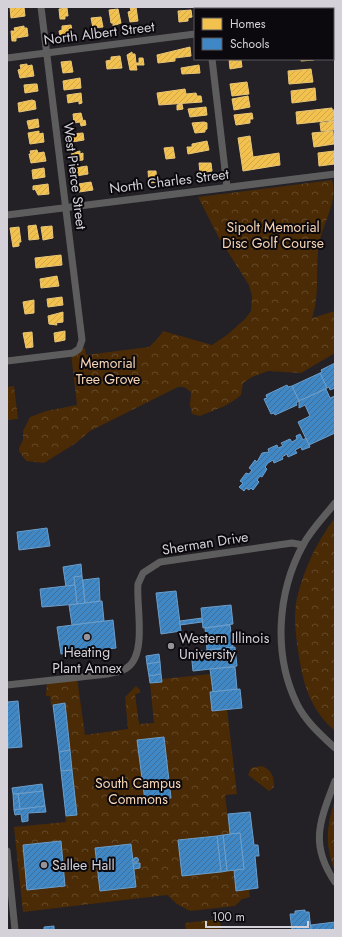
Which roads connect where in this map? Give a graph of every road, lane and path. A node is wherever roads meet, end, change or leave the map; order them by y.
1 (41, 7) edge
2 (334, 18) edge
3 (335, 22) edge
4 (194, 34) edge
5 (46, 52) junction
6 (7, 58) edge
7 (212, 60) edge
8 (335, 174) edge
9 (227, 187) junction
10 (66, 207) junction
11 (7, 215) edge
12 (7, 361) edge
13 (335, 503) edge
14 (303, 545) junction
15 (7, 685) edge
16 (335, 748) edge
17 (335, 781) edge
18 (7, 851) edge
19 (335, 882) edge
20 (15, 930) edge

1 - 5 street, West Pierce Street
2 - 3 street
4 - 5 street, North Albert Street
5 - 6 street, North Albert Street
5 - 10 street, West Pierce Street
7 - 9 street
8 - 9 street, North Charles Street
9 - 10 street, North Charles Street
10 - 11 street, North Charles Street
10 - 12 street, West Pierce Street
13 - 14 street
14 - 15 street, Sherman Drive
14 - 16 street
17 - 19 street
18 - 20 street

